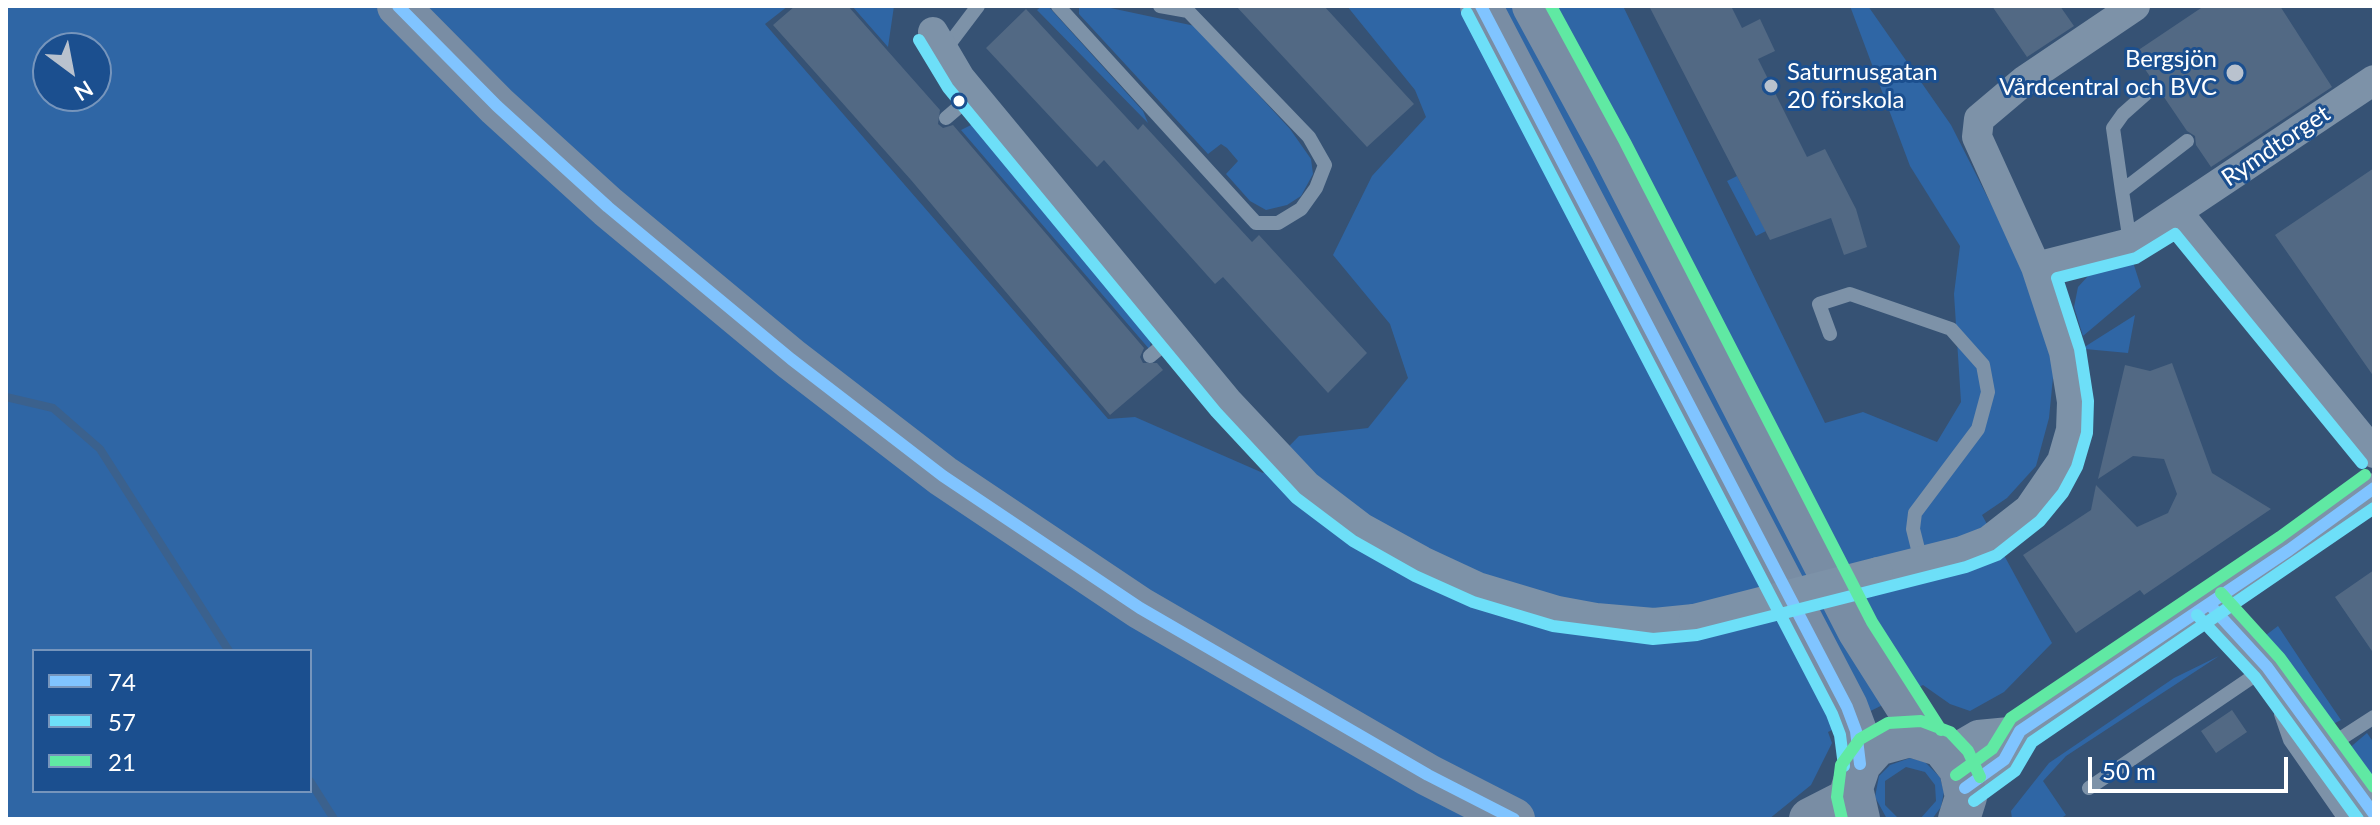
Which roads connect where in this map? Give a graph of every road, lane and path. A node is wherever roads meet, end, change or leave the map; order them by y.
1 (398, 6) edge
2 (978, 6) edge
3 (1058, 6) edge
4 (1160, 6) edge
5 (1481, 6) edge
6 (1533, 6) edge
7 (2135, 6) edge
8 (938, 42) joint
9 (2374, 80) edge
10 (2150, 90) dead end
11 (974, 94) junction
12 (946, 118) dead end
13 (2187, 141) dead end
14 (2122, 191) junction
15 (2178, 213) junction
16 (2130, 243) junction
17 (2036, 267) junction
18 (1830, 334) dead end
19 (1174, 335) junction
20 (1150, 356) dead end
21 (2374, 453) edge
22 (2374, 488) edge
23 (1921, 561) junction
24 (2209, 604) junction
25 (2276, 679) junction
26 (2374, 717) edge
27 (2020, 731) junction
28 (2326, 748) junction
29 (1950, 774) edge
30 (2089, 788) dead end
31 (1857, 793) edge
32 (2374, 814) edge
33 (1514, 819) edge
34 (1810, 819) edge
35 (2345, 819) edge

1 - 33 street
2 - 8 lane
3 - 4 lane
5 - 31 street
6 - 29 street
7 - 17 street
8 - 11 street
9 - 15 street, Rymdtorget
10 - 14 lane
11 - 12 lane
11 - 19 street
13 - 14 lane
14 - 16 lane
15 - 16 street, Rymdtorget
15 - 21 street
16 - 17 street, Rymdtorget
17 - 23 street
18 - 23 lane
19 - 20 lane
19 - 23 street, bridge
22 - 24 street
24 - 25 street
24 - 27 street
25 - 28 street
25 - 30 lane
25 - 35 lane
26 - 28 lane
27 - 29 street
27 - 29 street
28 - 32 street
29 - 31 street
31 - 34 street

